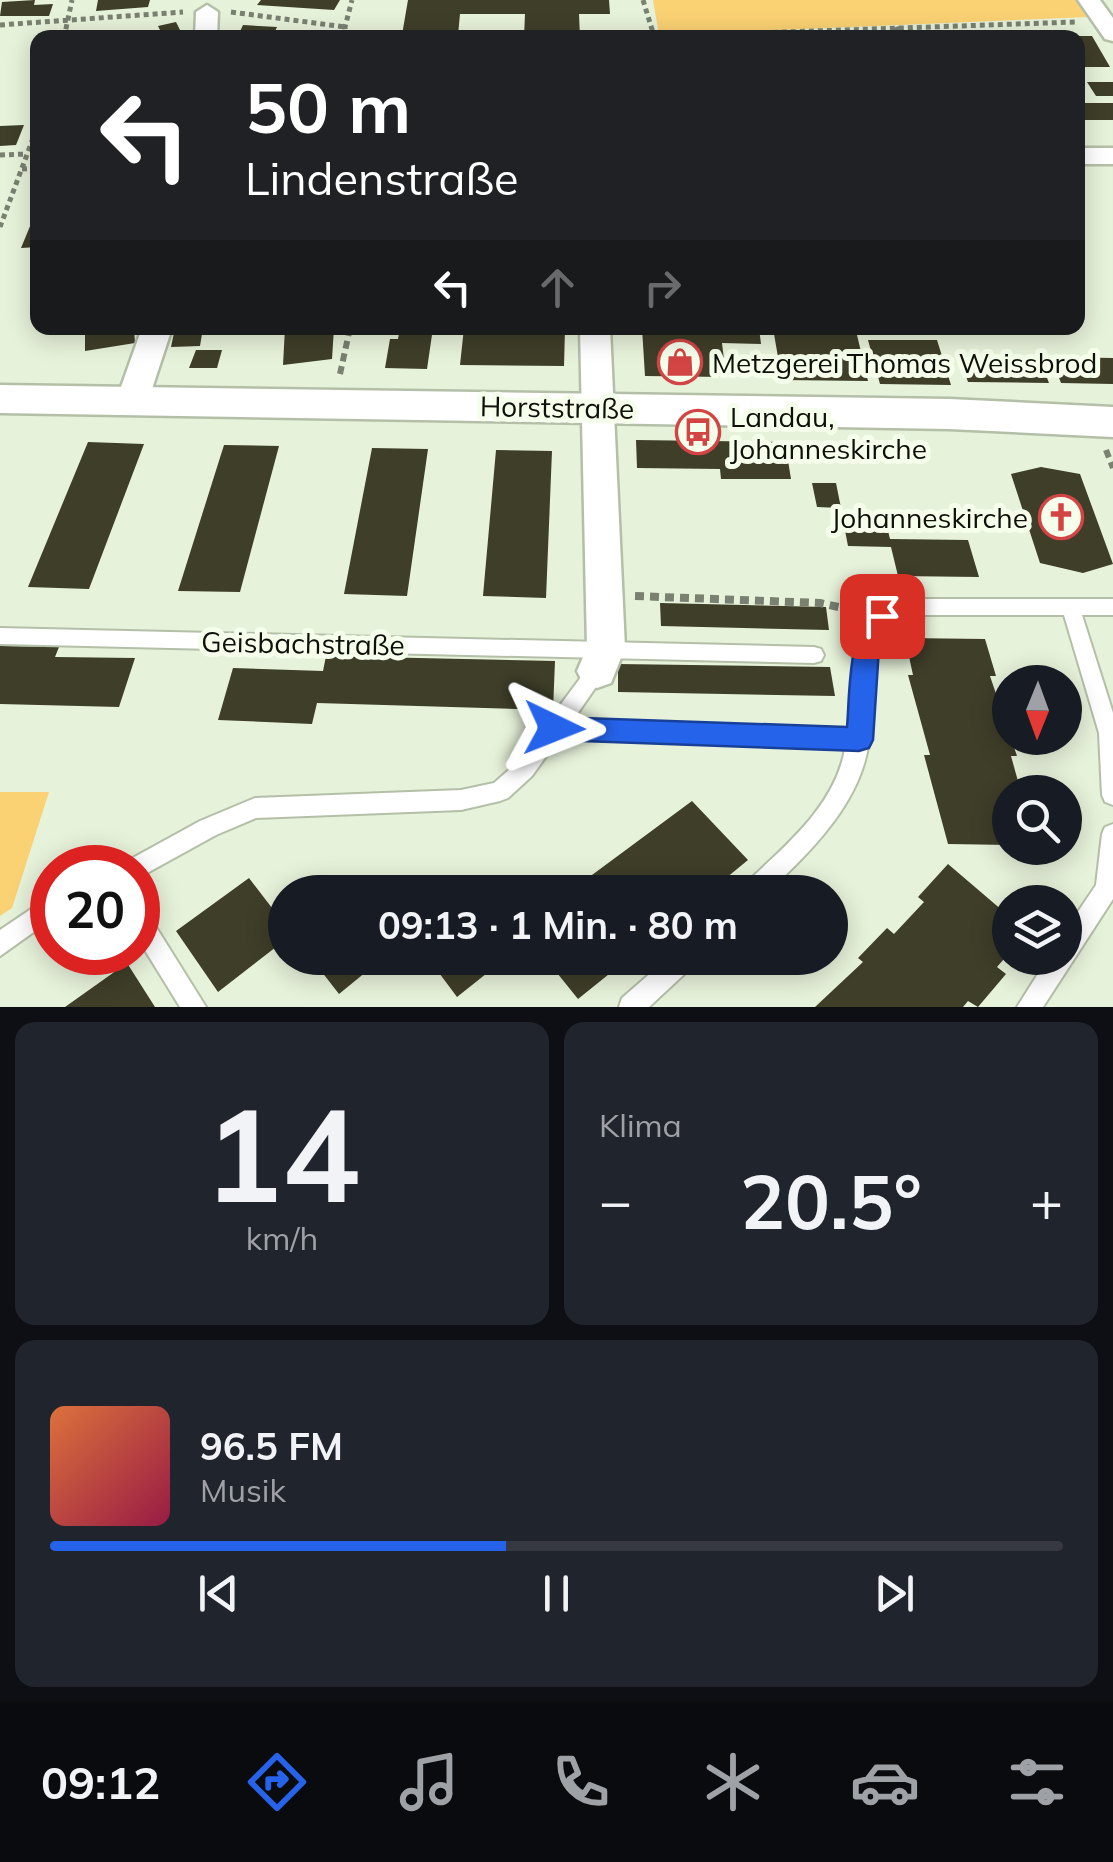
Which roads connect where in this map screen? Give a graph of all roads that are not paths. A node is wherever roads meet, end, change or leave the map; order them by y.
1 (1089, 0) edge
2 (207, 12) road end
3 (1110, 25) edge
4 (206, 30) edge
5 (1085, 156) edge
6 (1113, 156) edge
7 (155, 335) edge
8 (594, 335) edge
9 (0, 399) edge
10 (132, 400) junction
11 (597, 408) junction
12 (1113, 422) edge
13 (1113, 607) edge
14 (1071, 608) junction
15 (0, 636) edge
16 (814, 655) dead end
17 (602, 660) junction
18 (554, 728) junction
19 (859, 740) junction
20 (1113, 795) edge
21 (1113, 834) edge
22 (160, 855) edge
23 (769, 875) edge
24 (30, 922) edge
25 (1082, 926) edge
26 (0, 944) edge
27 (160, 954) edge
28 (667, 975) edge
29 (1050, 975) edge
30 (194, 1007) edge
31 (631, 1007) edge
32 (1029, 1007) edge

1 - 3 street
2 - 4 street
5 - 6 street
7 - 10 street
8 - 11 street
9 - 10 street, Horststraße
10 - 11 street, Horststraße
11 - 12 street, Horststraße
11 - 17 street
13 - 14 lane
14 - 19 lane
14 - 20 lane
15 - 17 lane, Geisbachstraße
16 - 17 lane, Geisbachstraße
17 - 18 lane
18 - 19 lane
18 - 22 lane
19 - 23 lane
21 - 25 lane
24 - 26 lane
27 - 30 lane
28 - 31 lane
29 - 32 lane

